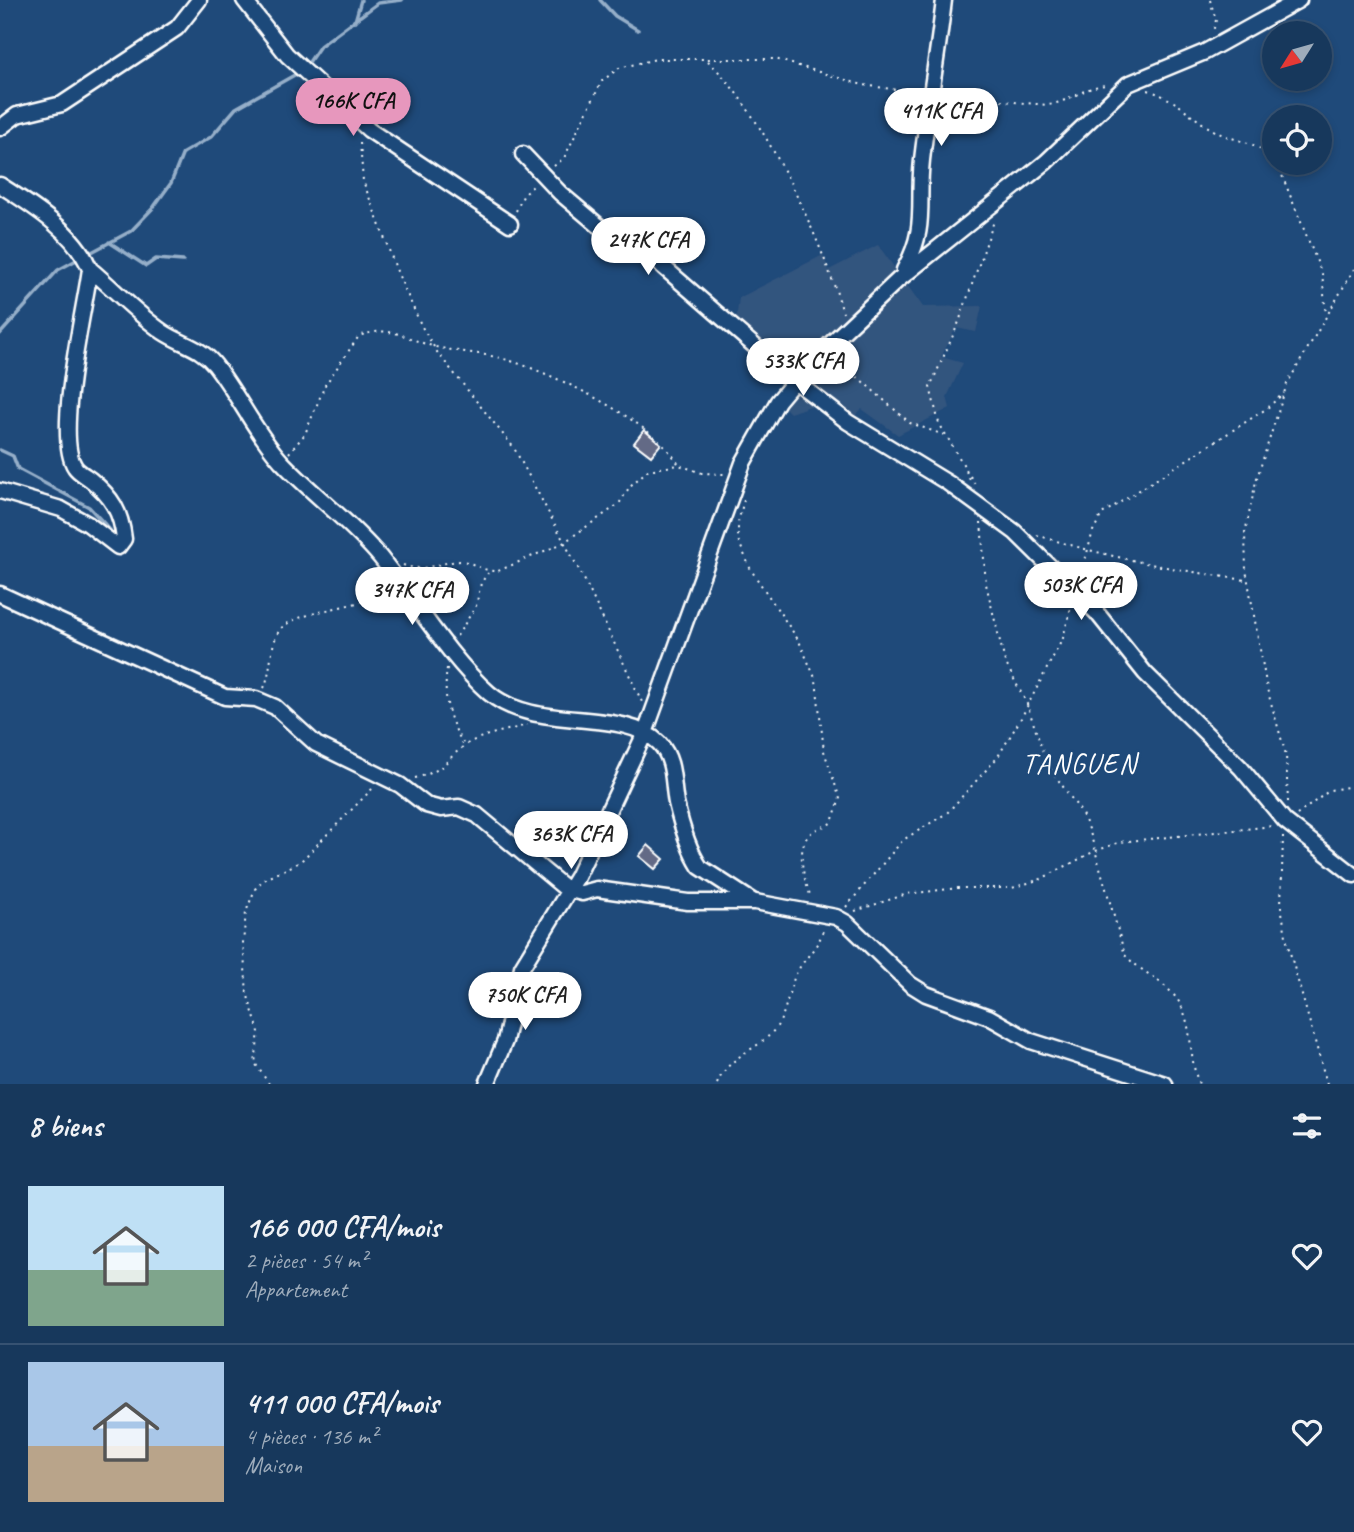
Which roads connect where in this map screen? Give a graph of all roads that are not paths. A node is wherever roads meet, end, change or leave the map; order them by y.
1 (200, 0) edge
2 (244, 0) edge
3 (944, 0) edge
4 (1299, 0) edge
5 (0, 128) edge
6 (523, 154) dead end
7 (0, 185) edge
8 (510, 224) road end
9 (90, 269) junction
10 (898, 280) junction
11 (795, 381) junction
12 (0, 491) edge
13 (0, 594) edge
14 (645, 733) junction
15 (1354, 875) edge
16 (569, 890) junction
17 (755, 902) junction
18 (487, 1084) edge
19 (1165, 1084) edge

1 - 5 street
2 - 8 street
3 - 10 street
4 - 10 street
6 - 11 street
7 - 9 street
9 - 12 street
9 - 14 street
10 - 11 street
11 - 14 street
11 - 15 street
13 - 16 street
14 - 16 street
14 - 17 street
16 - 17 street
16 - 18 street
17 - 19 street

